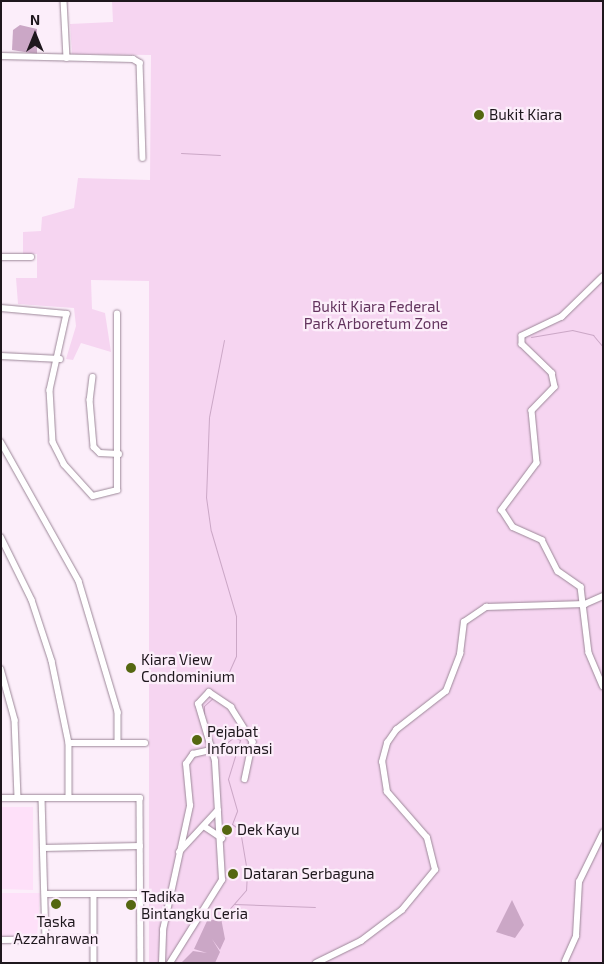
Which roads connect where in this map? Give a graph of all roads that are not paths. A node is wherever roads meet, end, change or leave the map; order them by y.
1 (64, 1) edge
2 (1, 56) edge
3 (68, 58) junction
4 (143, 158) dead end
5 (1, 257) edge
6 (31, 257) dead end
7 (603, 277) edge
8 (1, 308) edge
9 (117, 314) dead end
10 (1, 356) edge
11 (60, 359) junction
12 (93, 377) dead end
13 (1, 442) edge
14 (119, 454) junction
15 (1, 537) edge
16 (603, 596) edge
17 (585, 604) junction
18 (1, 669) edge
19 (603, 686) edge
20 (69, 743) junction
21 (118, 743) junction
22 (145, 743) dead end
23 (211, 750) junction
24 (245, 779) dead end
25 (1, 798) edge
26 (18, 798) junction
27 (42, 798) junction
28 (69, 798) junction
29 (218, 810) junction
30 (204, 826) junction
31 (603, 833) edge
32 (222, 838) junction
33 (140, 846) junction
34 (43, 848) junction
35 (178, 853) junction
36 (45, 894) junction
37 (94, 894) junction
38 (140, 894) junction
39 (94, 939) junction
40 (1, 940) edge
41 (46, 940) junction
42 (565, 961) dead end
43 (94, 963) edge
44 (141, 963) edge
45 (162, 963) edge
46 (170, 963) edge
47 (316, 963) edge

1 - 3 street
2 - 3 street
3 - 4 street
5 - 6 street
7 - 17 street
8 - 11 street
9 - 14 street
10 - 11 street
11 - 14 street
12 - 14 street
13 - 21 street
15 - 20 street
16 - 17 street
17 - 19 street
17 - 47 street
18 - 26 street
20 - 21 street
20 - 28 street
21 - 22 street
23 - 24 street
23 - 29 street
23 - 35 street
25 - 26 street
26 - 27 street
27 - 28 street
27 - 34 street
28 - 33 street
29 - 30 street
29 - 32 street
30 - 32 street
30 - 35 street
31 - 42 street
32 - 46 street
33 - 34 street
33 - 38 street
34 - 36 street
35 - 45 street
36 - 37 street
36 - 41 street
37 - 38 street
37 - 39 street
38 - 44 street
39 - 41 street
39 - 43 street
40 - 41 street

